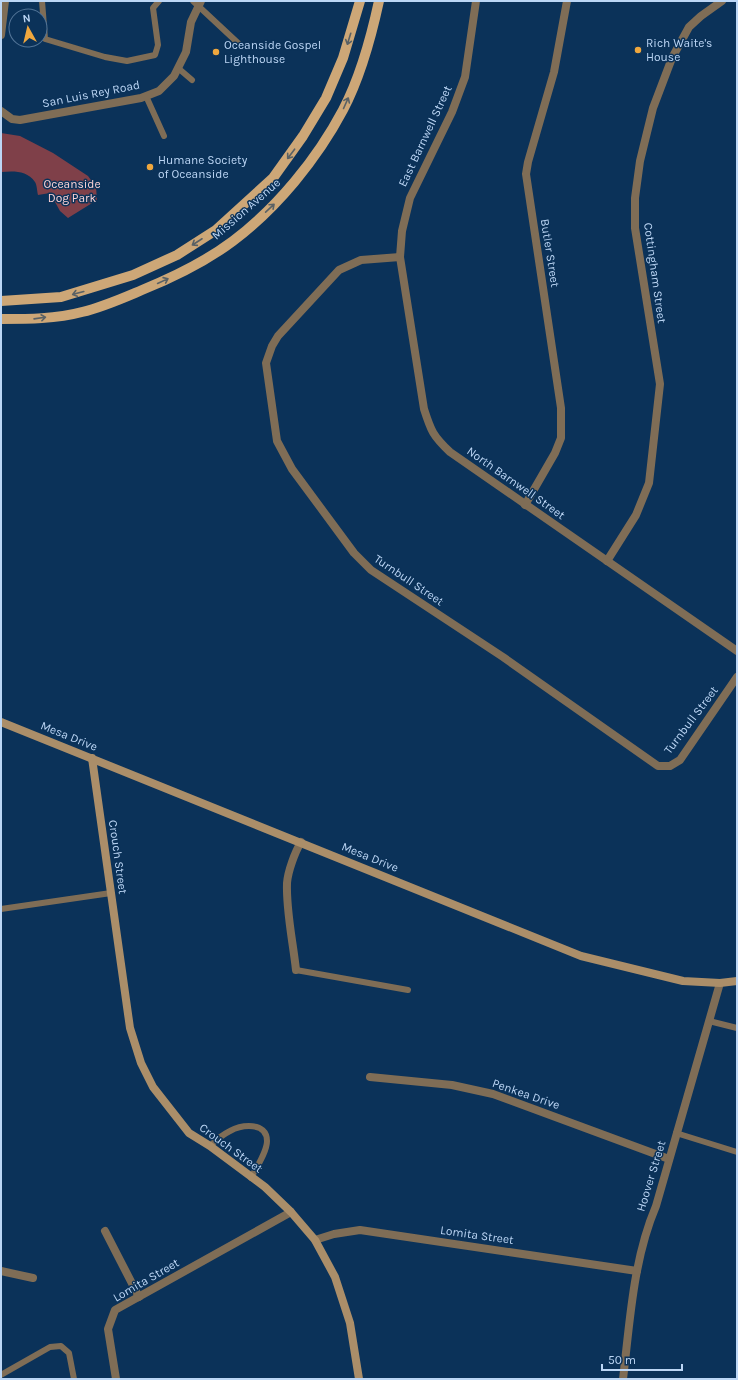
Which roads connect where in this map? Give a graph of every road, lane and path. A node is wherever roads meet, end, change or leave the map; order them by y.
1 (5, 1) edge
2 (42, 1) edge
3 (159, 1) edge
4 (360, 1) edge
5 (380, 1) edge
6 (476, 1) edge
7 (567, 1) edge
8 (722, 1) edge
9 (198, 3) edge
10 (1, 35) edge
11 (238, 42) dead end
12 (178, 68) junction
13 (192, 80) dead end
14 (146, 96) junction
15 (1, 111) edge
16 (164, 136) dead end
17 (400, 257) junction
18 (1, 301) edge
19 (1, 319) edge
20 (525, 505) junction
21 (607, 561) junction
22 (737, 651) edge
23 (737, 677) edge
24 (1, 722) edge
25 (92, 758) junction
26 (301, 842) junction
27 (111, 894) junction
28 (1, 910) edge
29 (296, 970) joint
30 (737, 981) edge
31 (720, 983) junction
32 (408, 990) dead end
33 (709, 1021) junction
34 (737, 1028) edge
35 (370, 1077) dead end
36 (676, 1133) junction
37 (210, 1146) junction
38 (737, 1152) edge
39 (669, 1158) junction
40 (251, 1178) junction
41 (291, 1212) junction
42 (105, 1231) dead end
43 (315, 1240) junction
44 (1, 1270) edge
45 (637, 1271) junction
46 (33, 1278) dead end
47 (139, 1297) junction
48 (1, 1375) edge
49 (74, 1379) edge
50 (116, 1379) edge
51 (359, 1379) edge
52 (623, 1379) edge

1 - 10 street
2 - 3 lane
4 -> 18 main road, Mission Avenue
19 -> 5 main road, Mission Avenue
6 - 17 street, East Barnwell Street
7 - 20 street, Butler Street
8 - 21 street, Cottingham Street
9 - 11 lane
9 - 12 street, San Luis Rey Road
12 - 13 lane
12 - 14 street, San Luis Rey Road
14 - 15 street, San Luis Rey Road
14 - 16 lane
17 - 20 street, North Barnwell Street
17 - 23 street, Turnbull Street
20 - 21 street, North Barnwell Street
21 - 22 street, North Barnwell Street
24 - 25 main road, Mesa Drive
25 - 26 main road, Mesa Drive
25 - 27 main road, Crouch Street
26 - 29 street
26 - 31 main road, Mesa Drive
27 - 28 lane
27 - 37 main road, Crouch Street
29 - 32 lane
30 - 31 main road, Mesa Drive
31 - 33 street, Hoover Street
33 - 34 lane
33 - 36 street, Hoover Street
35 - 39 street, Penkea Drive
36 - 38 lane
36 - 39 street, Hoover Street
37 - 40 main road, Crouch Street
37 - 40 lane
39 - 45 street, Hoover Street
40 - 41 main road, Crouch Street
41 - 43 main road, Crouch Street
41 - 47 street, Lomita Street
42 - 47 street
43 - 45 street, Lomita Street
43 - 51 main road, Crouch Street
44 - 46 street
45 - 52 street, Hoover Street
47 - 50 street, Lomita Street
48 - 49 lane

